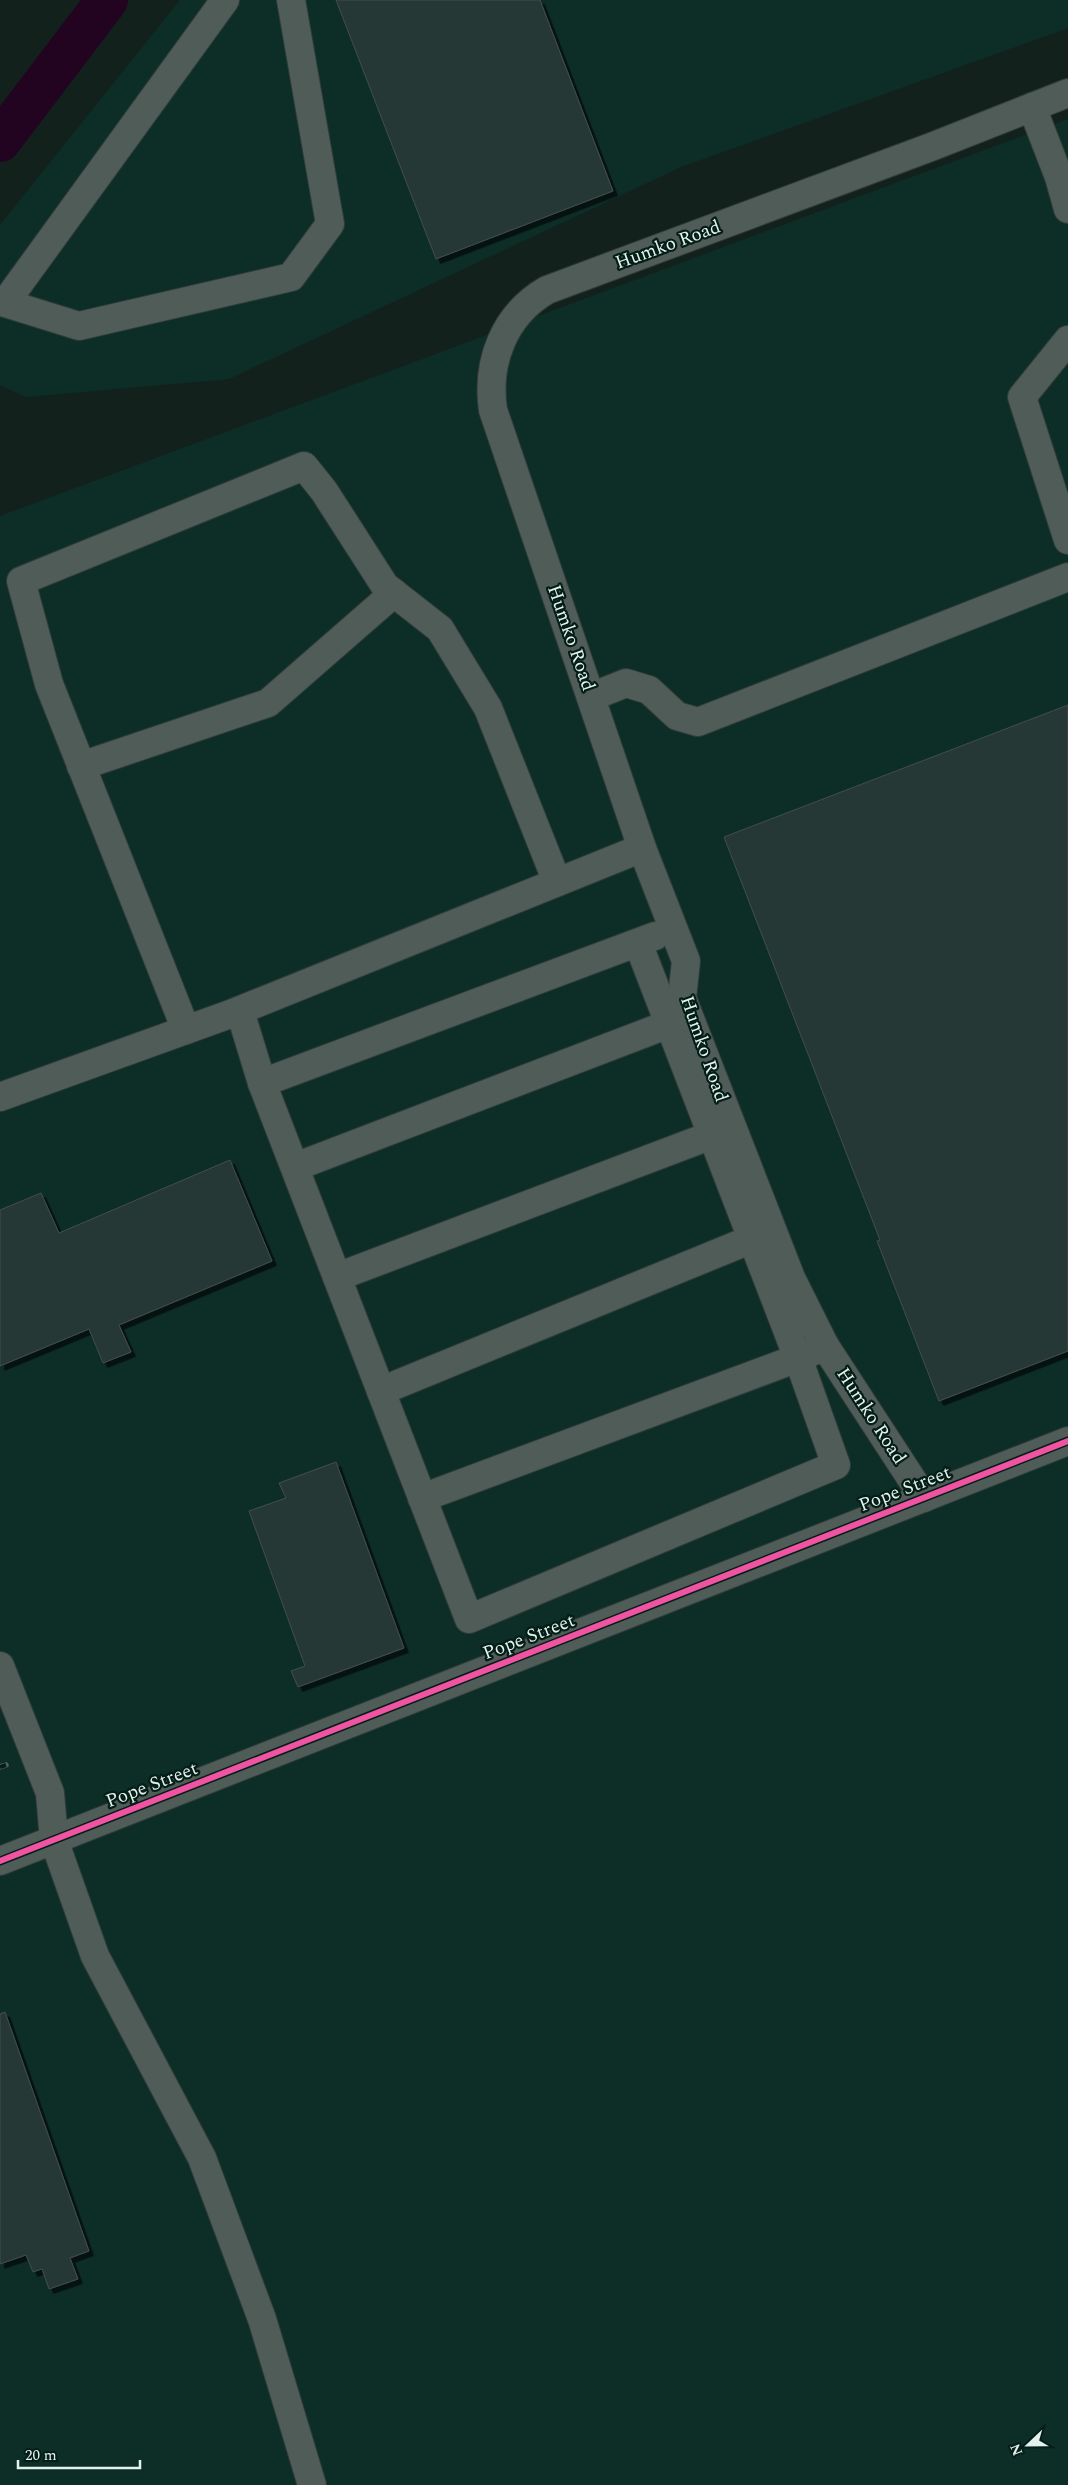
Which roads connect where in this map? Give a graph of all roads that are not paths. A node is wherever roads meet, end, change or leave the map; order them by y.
1 (225, 0) edge
2 (291, 0) edge
3 (1068, 93) edge
4 (1032, 107) junction
5 (1068, 209) edge
6 (1068, 340) edge
7 (1068, 540) edge
8 (1068, 577) edge
9 (394, 593) junction
10 (591, 697) junction
11 (81, 766) junction
12 (642, 848) junction
13 (557, 882) junction
14 (673, 929) junction
15 (638, 943) junction
16 (240, 1011) junction
17 (669, 1024) junction
18 (186, 1030) junction
19 (262, 1083) junction
20 (0, 1097) edge
21 (712, 1135) junction
22 (295, 1167) junction
23 (752, 1239) junction
24 (337, 1277) junction
25 (825, 1346) junction
26 (798, 1358) junction
27 (381, 1391) junction
28 (1068, 1441) edge
29 (422, 1498) junction
30 (924, 1498) junction
31 (0, 1666) edge
32 (54, 1840) junction
33 (0, 1861) edge
34 (312, 2485) edge

1 - 2 street
3 - 4 street, Humko Road
4 - 5 street
4 - 10 street, Humko Road
6 - 7 street
8 - 10 street
9 - 11 street
9 - 11 street
9 - 13 street
10 - 12 street, Humko Road
11 - 18 street
12 - 13 street
12 - 14 street, Humko Road
13 - 16 street
14 - 15 street
14 - 25 street, Humko Road
15 - 17 street
15 - 19 street
16 - 18 street
16 - 19 street
17 - 21 street
17 - 22 street
18 - 20 street
19 - 22 street
21 - 23 street
21 - 24 street
22 - 24 street
23 - 26 street
23 - 27 street
24 - 27 street
25 - 26 street
25 - 30 street, Humko Road
26 - 29 street
26 - 29 street
27 - 29 street
28 - 30 street, Pope Street
30 - 32 street, Pope Street
31 - 32 street
32 - 33 street, Pope Street
32 - 34 street

